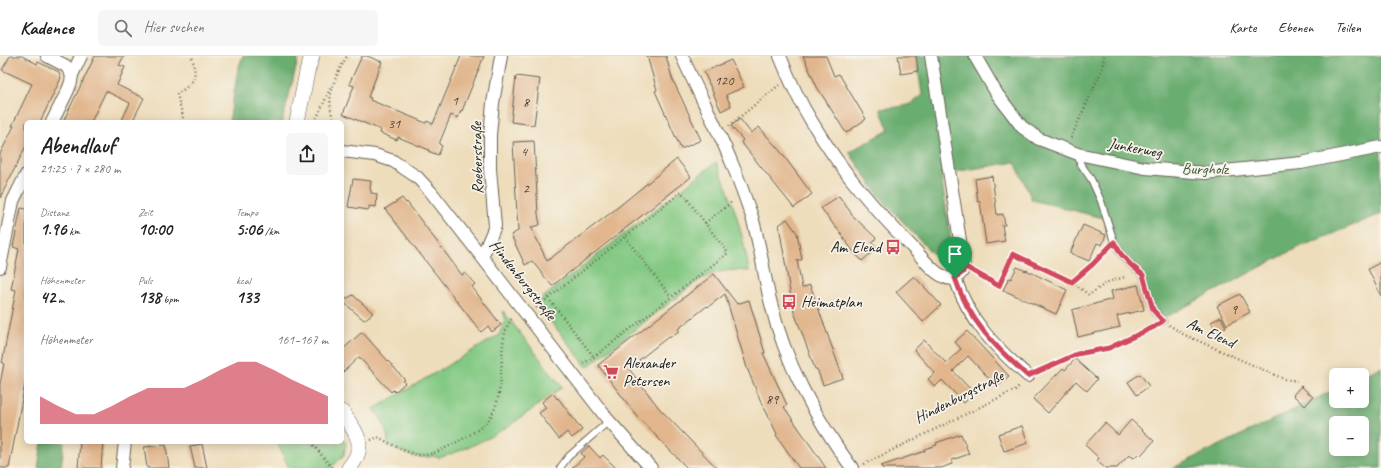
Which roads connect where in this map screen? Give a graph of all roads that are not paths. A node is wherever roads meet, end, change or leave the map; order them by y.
1 (47, 56) edge
2 (81, 56) edge
3 (312, 56) edge
4 (501, 56) edge
5 (682, 56) edge
6 (780, 56) edge
7 (931, 56) edge
8 (975, 56) edge
9 (72, 75) junction
10 (53, 120) edge
11 (297, 120) edge
12 (1381, 147) edge
13 (344, 151) edge
14 (1078, 154) junction
15 (24, 179) edge
16 (482, 257) junction
17 (0, 267) edge
18 (955, 278) junction
19 (1163, 321) road end
20 (1028, 376) road end
21 (344, 415) edge
22 (609, 422) junction
23 (125, 444) edge
24 (857, 466) edge
25 (122, 468) edge
26 (349, 468) edge
27 (560, 468) edge
28 (651, 468) edge

1 - 9 street
2 - 9 street
3 - 11 street
4 - 16 street, Roeberstraße
5 - 24 street
6 - 18 street
7 - 18 street
8 - 14 street, Junkerweg
9 - 10 street
12 - 14 street, Junkerweg
13 - 16 street, Hindenburgstraße
14 - 19 lane
15 - 17 street
16 - 22 street, Hindenburgstraße
18 - 20 street, Hindenburgstraße
21 - 26 street
22 - 27 lane
22 - 28 street, Hindenburgstraße
23 - 25 street

